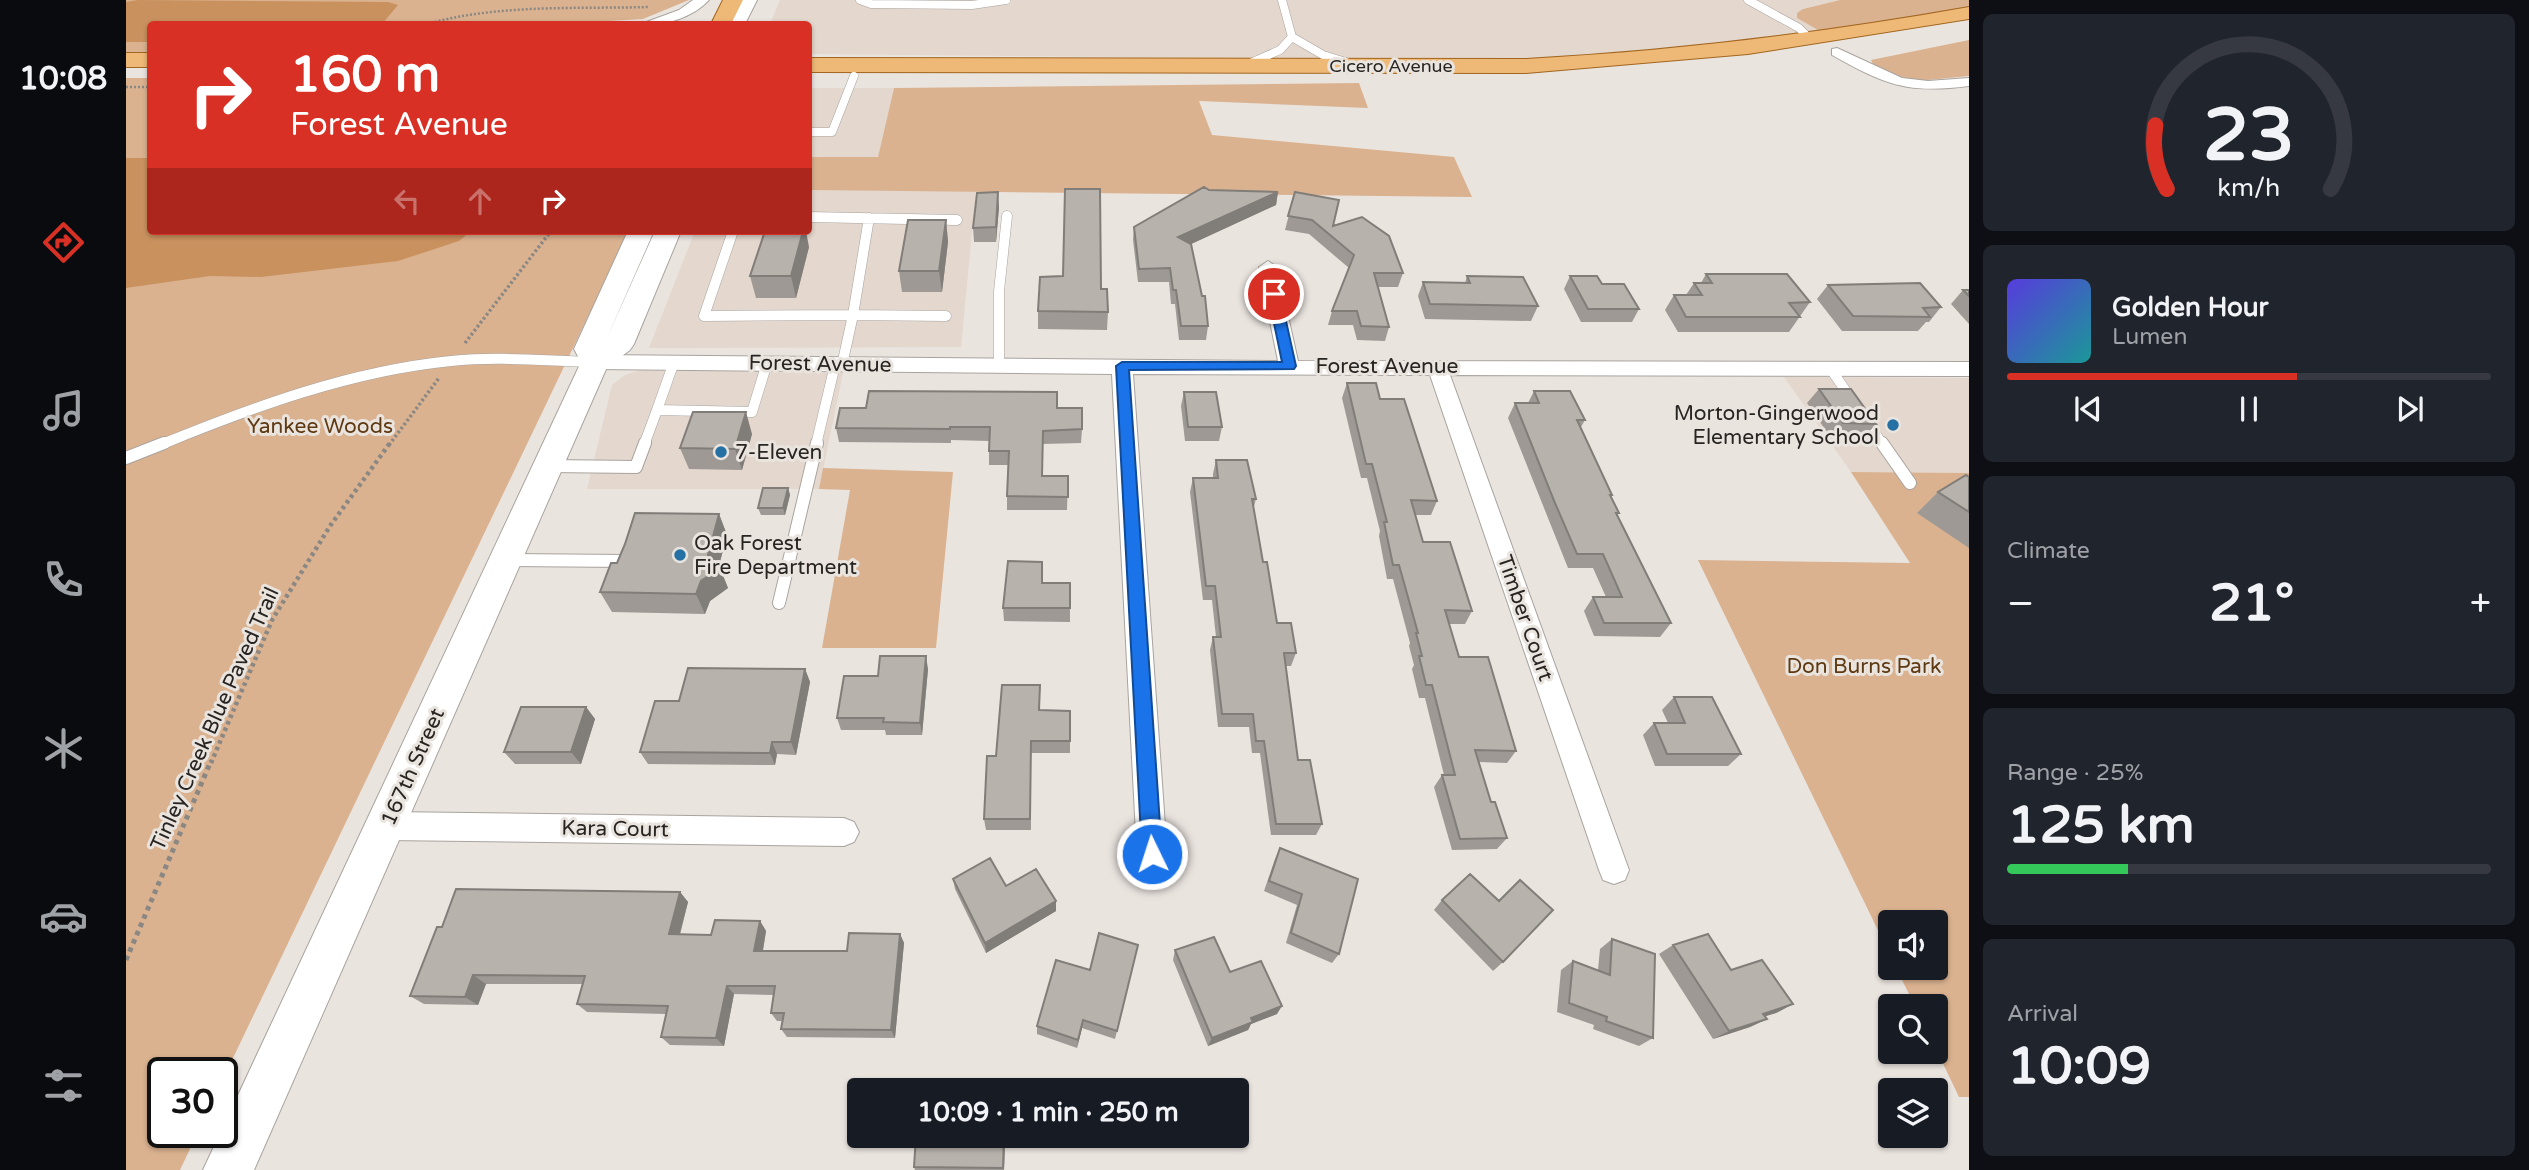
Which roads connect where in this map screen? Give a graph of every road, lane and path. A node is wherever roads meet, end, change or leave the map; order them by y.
1 (702, 0) edge
2 (733, 0) edge
3 (860, 0) edge
4 (1006, 0) edge
5 (1282, 0) edge
6 (1748, 0) edge
7 (759, 4) edge
8 (652, 7) dead end
9 (1969, 13) edge
10 (438, 21) edge
11 (658, 21) edge
12 (722, 21) edge
13 (739, 21) edge
14 (1969, 32) edge
15 (1292, 37) junction
16 (1810, 37) junction
17 (1837, 52) junction
18 (812, 57) edge
19 (126, 60) edge
20 (147, 60) edge
21 (812, 65) edge
22 (883, 66) junction
23 (1244, 66) junction
24 (1359, 66) junction
25 (126, 73) edge
26 (147, 74) edge
27 (812, 76) edge
28 (854, 76) junction
29 (1969, 82) edge
30 (126, 87) edge
31 (147, 87) edge
32 (812, 132) edge
33 (1007, 216) dead end
34 (812, 217) edge
35 (869, 218) junction
36 (957, 220) dead end
37 (548, 235) edge
38 (639, 235) edge
39 (666, 235) edge
40 (732, 235) edge
41 (1268, 267) dead end
42 (853, 315) junction
43 (946, 316) dead end
44 (452, 361) junction
45 (595, 362) junction
46 (674, 362) junction
47 (767, 363) junction
48 (838, 365) junction
49 (1122, 366) junction
50 (1289, 366) junction
51 (1437, 366) junction
52 (999, 367) junction
53 (1829, 369) junction
54 (1969, 369) edge
55 (657, 410) junction
56 (126, 458) edge
57 (549, 466) junction
58 (1910, 483) dead end
59 (506, 560) junction
60 (628, 561) edge
61 (779, 603) dead end
62 (386, 826) junction
63 (844, 832) dead end
64 (1152, 854) dead end
65 (1614, 870) dead end
66 (126, 960) edge
67 (228, 1170) edge

1 - 11 street
2 - 12 main road
3 - 4 lane
5 - 15 lane
6 - 16 lane
7 - 13 main road
8 - 10 path
9 - 16 main road, Cicero Avenue
14 - 17 main road, Cicero Avenue
15 - 23 lane
15 - 24 lane
16 - 17 main road
16 - 24 main road, Cicero Avenue
17 - 28 main road, Cicero Avenue
17 - 29 street
18 - 22 main road
19 - 20 main road
21 - 22 main road, Cicero Avenue
22 - 23 main road, Cicero Avenue
23 - 24 main road, Cicero Avenue
25 - 26 main road
27 - 28 main road, Cicero Avenue
28 - 32 lane
30 - 31 path
33 - 52 lane
34 - 35 lane
35 - 36 lane
35 - 42 lane
37 - 44 path, Tinley Creek Blue Paved Trail
38 - 45 main road, 167th Street
39 - 45 main road, 167th Street
40 - 42 lane
41 - 50 street
42 - 43 lane
42 - 48 lane
44 - 45 lane
44 - 56 lane
44 - 66 path, Tinley Creek Blue Paved Trail
45 - 46 street, Forest Avenue
45 - 57 main road, 167th Street
46 - 47 street, Forest Avenue
46 - 55 lane
47 - 48 street, Forest Avenue
47 - 55 lane
48 - 52 street, Forest Avenue
48 - 61 lane
49 - 50 street, Forest Avenue
49 - 52 street, Forest Avenue
49 - 64 street
50 - 51 street, Forest Avenue
51 - 53 street, Forest Avenue
51 - 65 street, Timber Court
53 - 54 street, Forest Avenue
53 - 58 lane
55 - 57 lane
57 - 59 main road, 167th Street
59 - 60 lane
59 - 62 main road, 167th Street
62 - 63 street, Kara Court
62 - 67 main road, 167th Street

